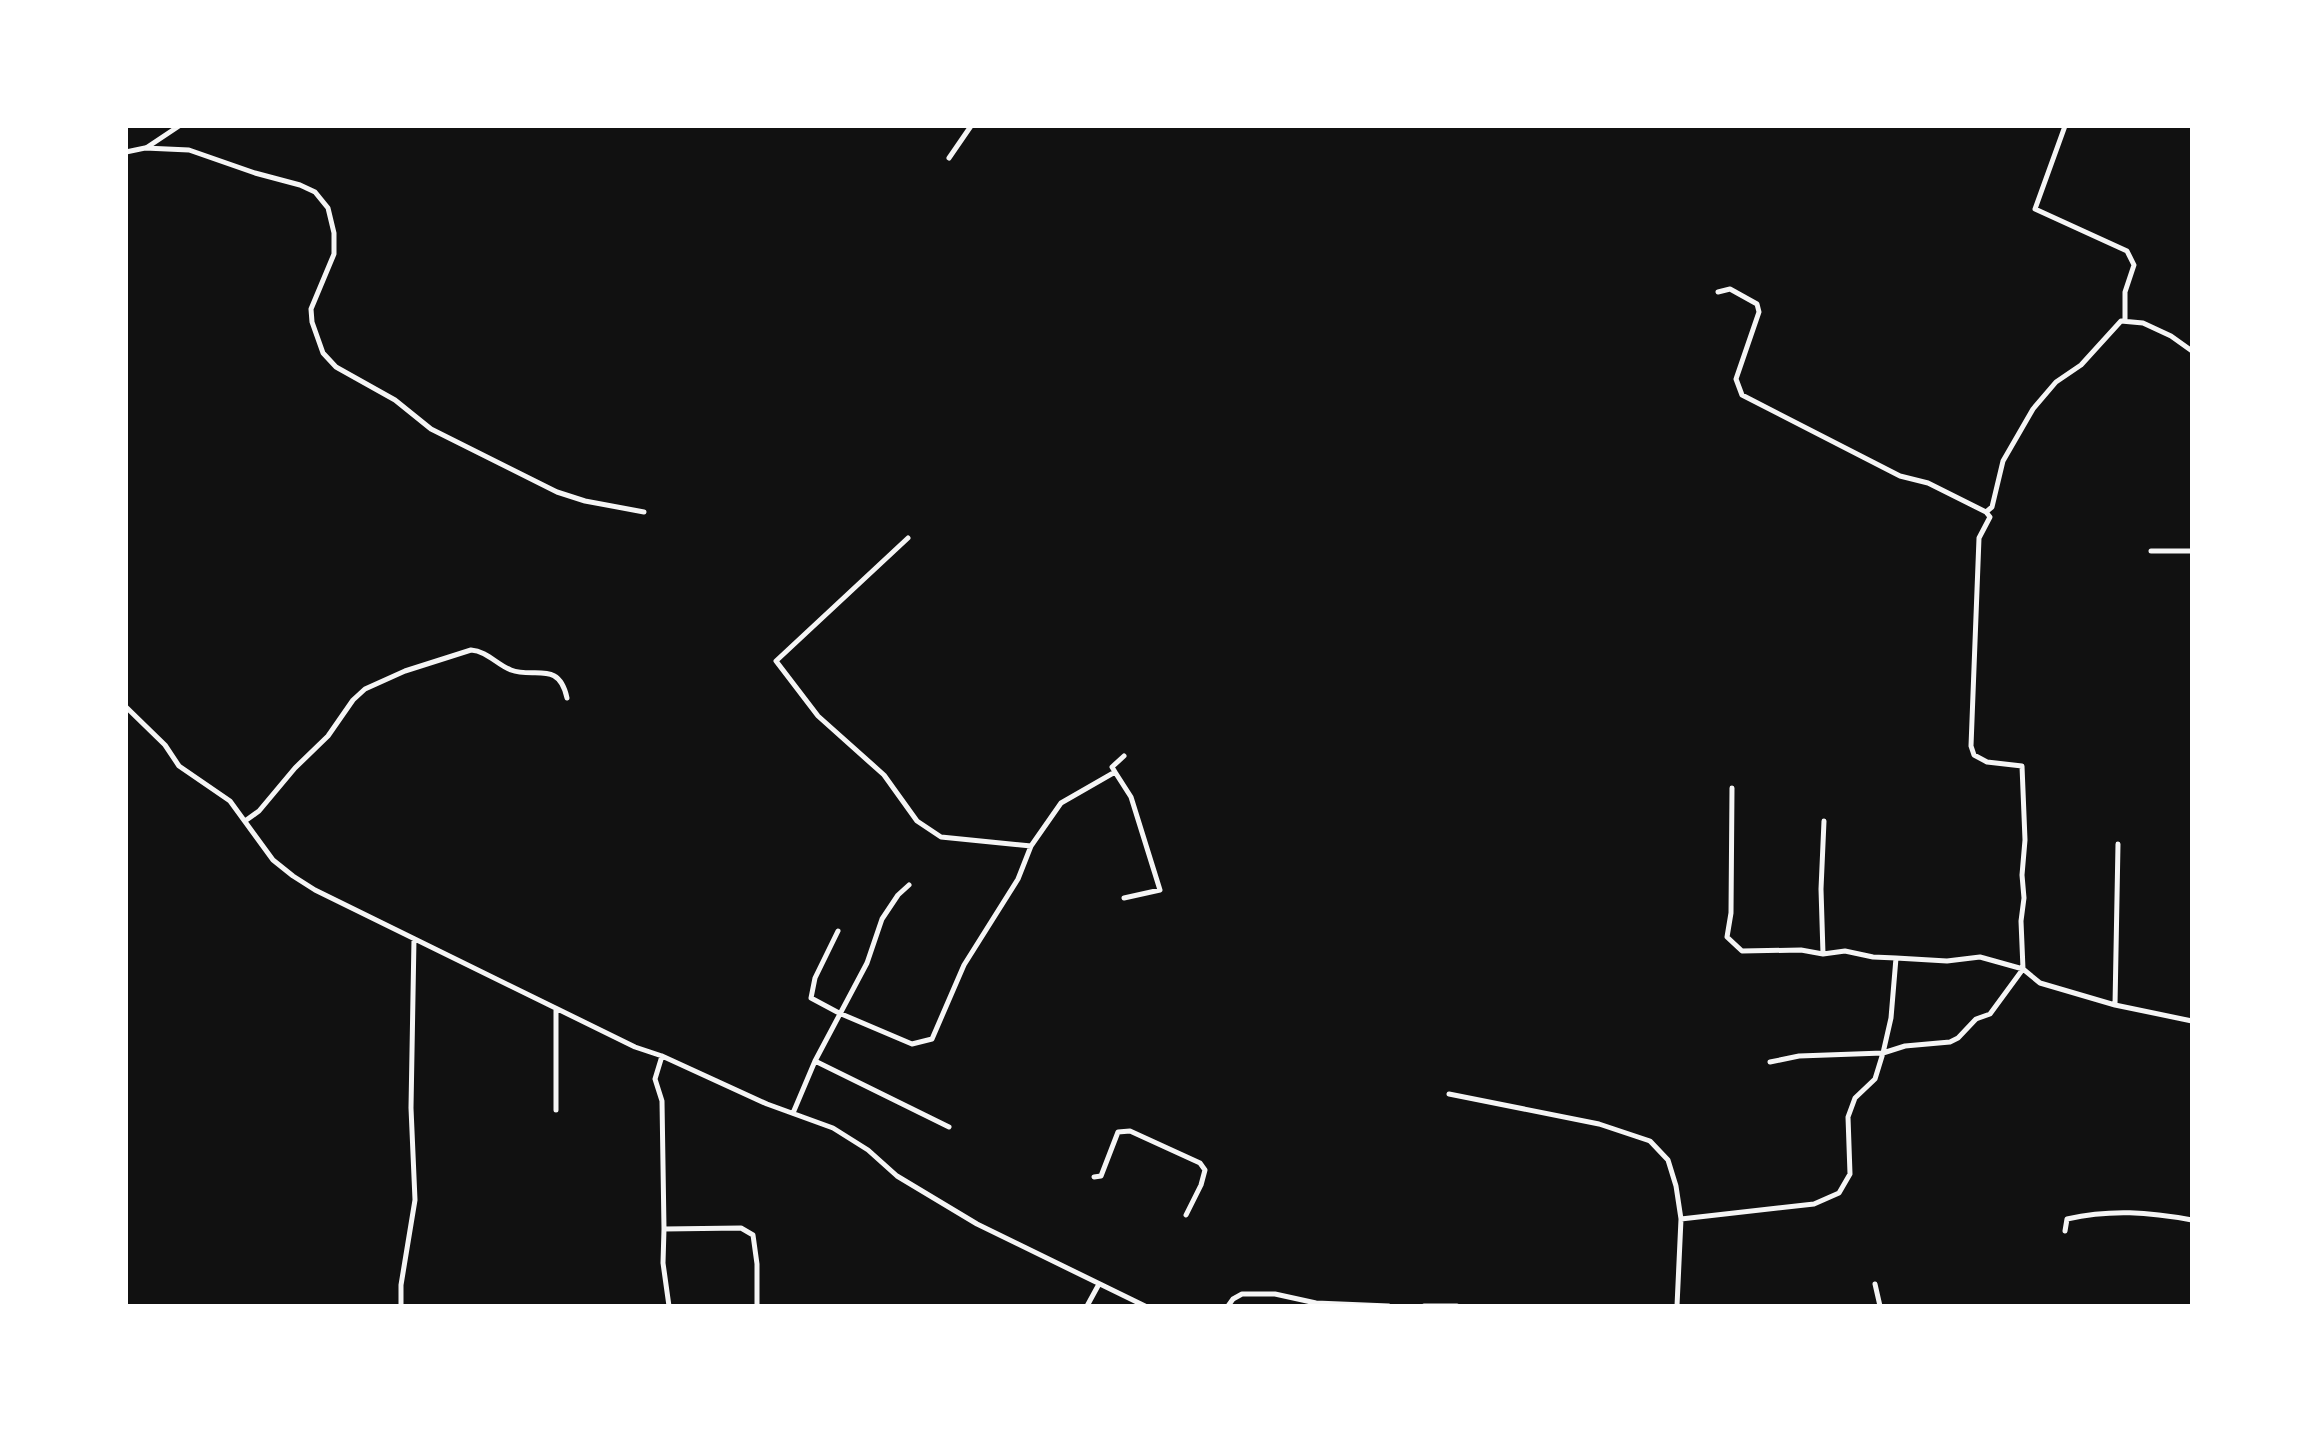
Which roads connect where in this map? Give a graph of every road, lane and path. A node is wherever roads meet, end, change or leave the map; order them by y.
1 (179, 126) edge
2 (971, 126) edge
3 (2065, 126) edge
4 (145, 148) junction
5 (126, 152) edge
6 (949, 158) dead end
7 (1718, 292) dead end
8 (2125, 321) junction
9 (2192, 351) edge
10 (644, 512) dead end
11 (1986, 512) junction
12 (908, 538) dead end
13 (2151, 551) dead end
14 (2192, 551) edge
15 (567, 698) dead end
16 (126, 707) edge
17 (1124, 756) dead end
18 (1115, 772) junction
19 (1732, 788) dead end
20 (245, 821) junction
21 (1824, 821) dead end
22 (2118, 844) dead end
23 (1031, 846) junction
24 (909, 885) dead end
25 (1124, 898) dead end
26 (838, 931) dead end
27 (414, 939) junction
28 (1823, 954) junction
29 (1896, 958) junction
30 (2023, 969) junction
31 (2115, 1005) junction
32 (556, 1009) junction
33 (839, 1013) junction
34 (2192, 1021) edge
35 (1883, 1053) junction
36 (662, 1056) junction
37 (815, 1061) junction
38 (1770, 1062) dead end
39 (1449, 1094) dead end
40 (556, 1110) dead end
41 (793, 1113) junction
42 (949, 1127) dead end
43 (1094, 1177) dead end
44 (1186, 1215) dead end
45 (1681, 1219) junction
46 (2192, 1220) edge
47 (664, 1229) junction
48 (2065, 1231) dead end
49 (1099, 1284) junction
50 (1875, 1284) dead end
51 (401, 1306) edge
52 (669, 1306) edge
53 (757, 1306) edge
54 (1087, 1306) edge
55 (1145, 1306) edge
56 (1228, 1306) edge
57 (1389, 1306) edge
58 (1424, 1306) edge
59 (1457, 1306) edge
60 (1677, 1306) edge
61 (1880, 1306) edge

1 - 4 street
2 - 6 street
3 - 8 street
4 - 5 street
4 - 10 street
7 - 11 street
8 - 9 street
8 - 11 street
11 - 30 street
12 - 23 street
13 - 14 street
15 - 20 street
16 - 20 street
17 - 18 street
18 - 23 street
18 - 25 street
19 - 28 street
20 - 27 street
21 - 28 street
22 - 31 street
23 - 33 street
24 - 33 street
26 - 33 street
27 - 32 street
27 - 51 street
28 - 29 street
29 - 30 street
29 - 35 street
30 - 31 street
30 - 35 street
31 - 34 street
32 - 36 street
32 - 40 street
33 - 37 street
35 - 38 street
35 - 45 street
36 - 41 street
36 - 47 street
37 - 41 street
37 - 42 street
39 - 45 street
41 - 49 street
43 - 44 street
45 - 60 street
46 - 48 street
47 - 52 street
47 - 53 street
49 - 54 street
49 - 55 street
50 - 61 street
56 - 57 street
58 - 59 street

